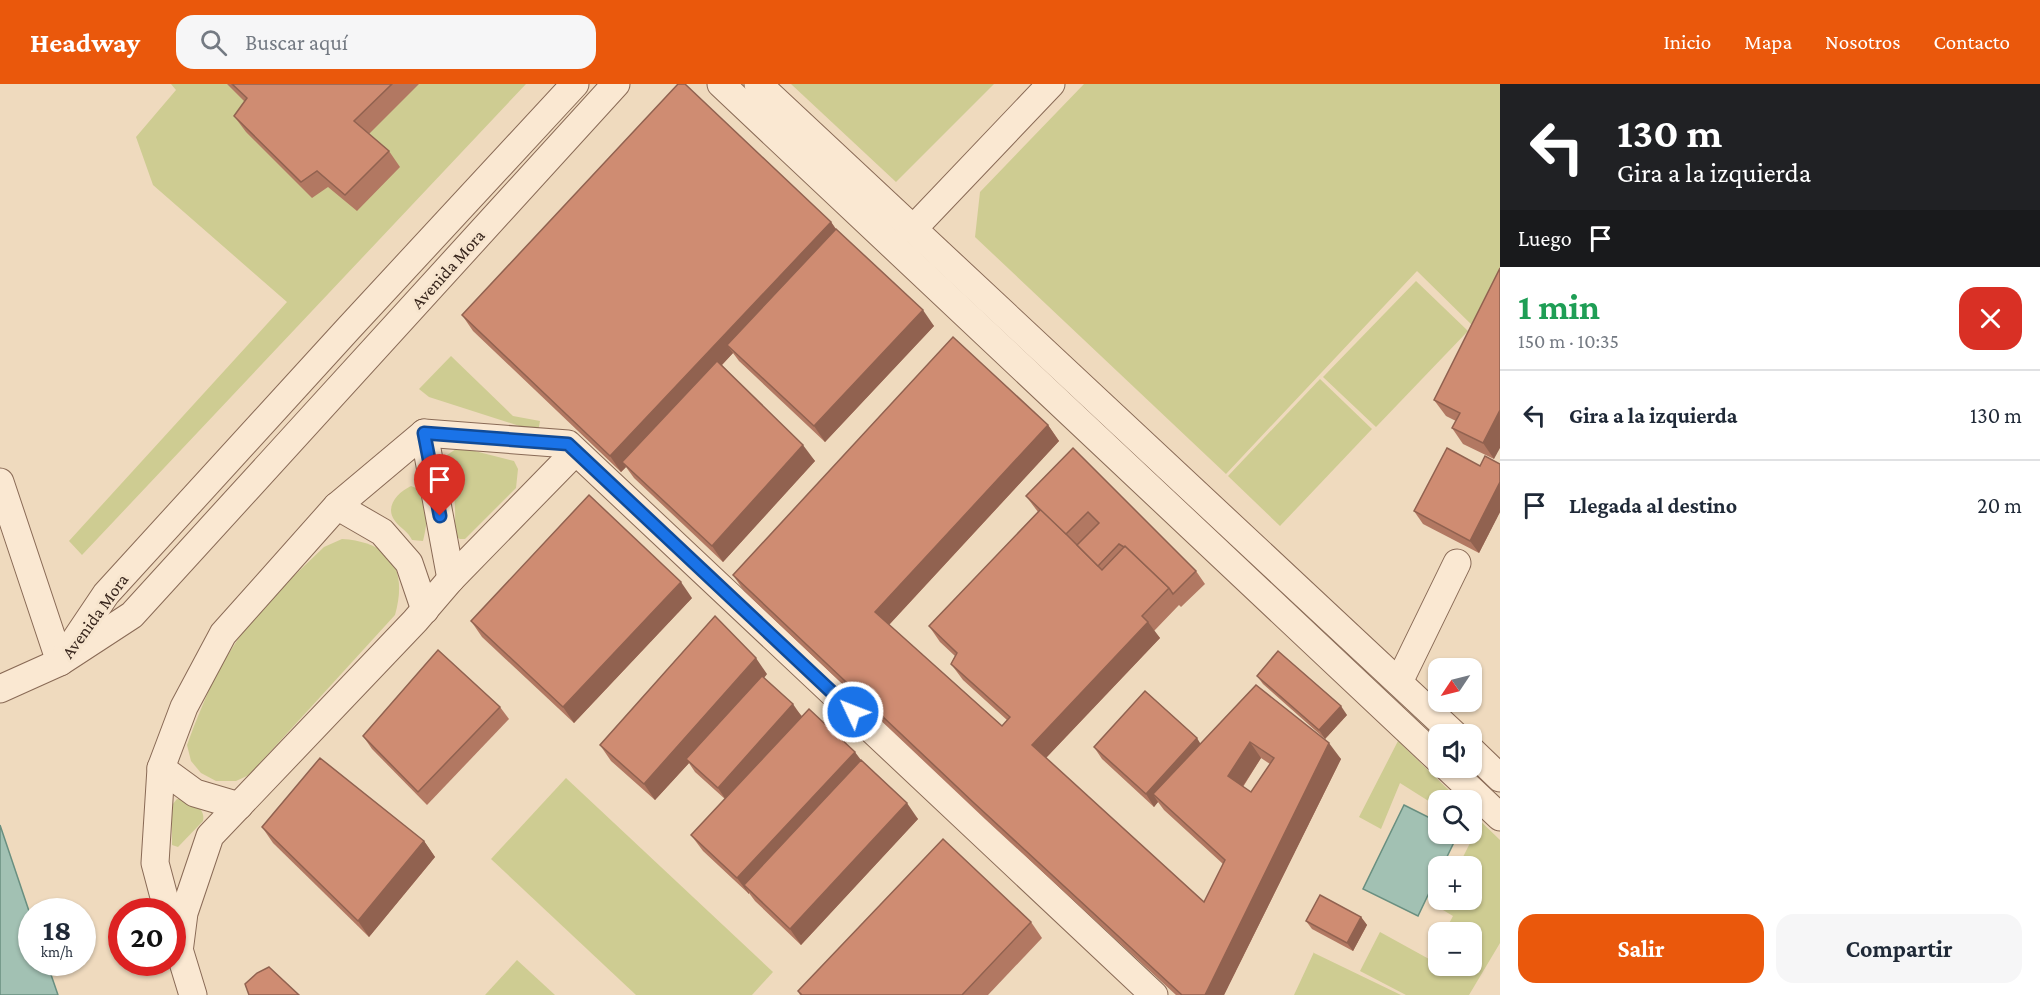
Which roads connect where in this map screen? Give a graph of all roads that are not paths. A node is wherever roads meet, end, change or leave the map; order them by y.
1 (575, 84) edge
2 (616, 84) edge
3 (721, 84) edge
4 (758, 84) edge
5 (1051, 84) edge
6 (913, 229) junction
7 (424, 433) junction
8 (575, 452) junction
9 (0, 482) edge
10 (337, 506) junction
11 (1457, 563) dead end
12 (451, 579) junction
13 (425, 610) junction
14 (60, 662) junction
15 (1399, 682) junction
16 (0, 689) edge
17 (1443, 724) edge
18 (1428, 750) edge
19 (1482, 761) edge
20 (161, 768) junction
21 (1459, 778) edge
22 (1500, 778) edge
23 (239, 806) junction
24 (1500, 817) edge
25 (164, 898) edge
26 (186, 904) edge
27 (186, 972) edge
28 (193, 995) edge
29 (1154, 995) edge

1 - 14 lane, Avenida Mora
2 - 14 lane, Avenida Mora
3 - 18 lane
4 - 6 lane
5 - 6 lane
6 - 15 lane
7 - 8 lane
7 - 10 lane
7 - 12 lane
8 - 12 lane
8 - 29 lane
9 - 14 lane
10 - 13 lane
10 - 20 lane
11 - 15 lane
12 - 13 lane
13 - 23 lane
14 - 16 lane
15 - 17 lane
19 - 22 lane
20 - 23 lane
20 - 25 lane
21 - 24 lane
23 - 26 lane
27 - 28 lane

